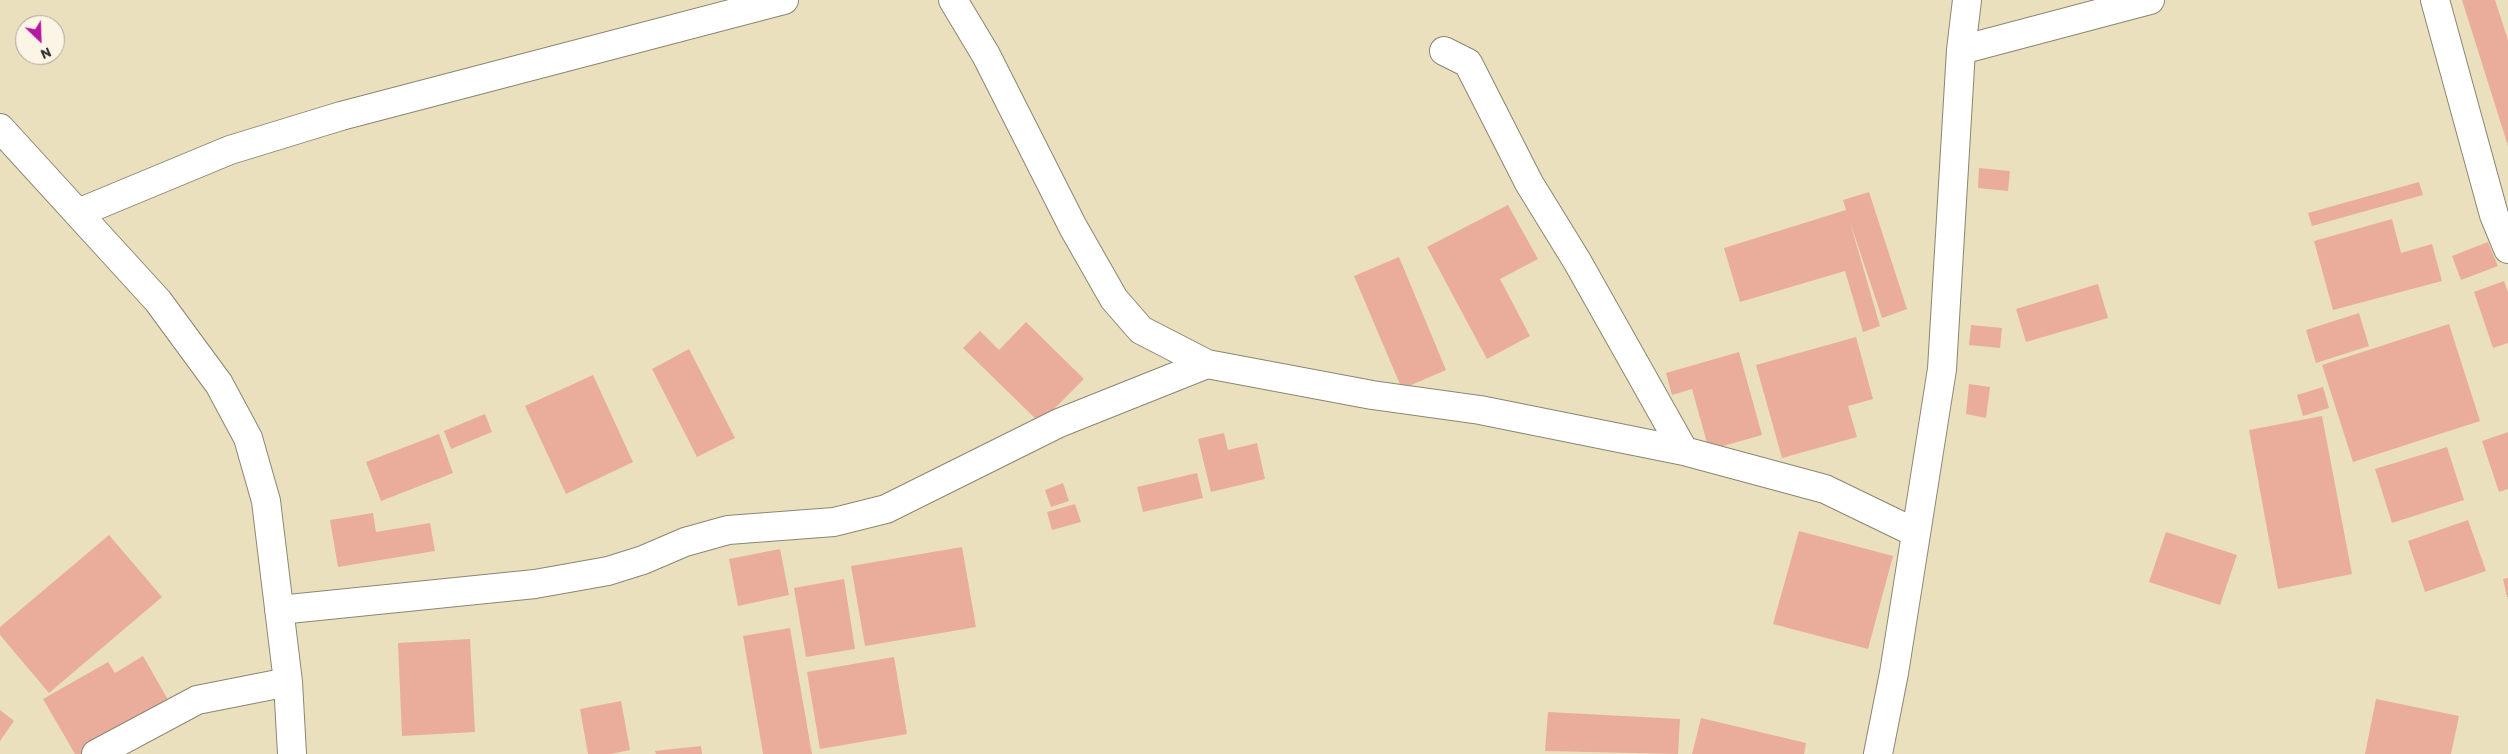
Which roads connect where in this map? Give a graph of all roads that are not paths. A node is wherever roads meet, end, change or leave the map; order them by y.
1 (784, 0) edge
2 (953, 0) edge
3 (1967, 0) edge
4 (2150, 0) edge
5 (2435, 0) edge
6 (1961, 50) junction
7 (1444, 51) dead end
8 (0, 128) edge
9 (78, 213) junction
10 (2508, 249) edge
11 (1207, 364) junction
12 (1684, 451) junction
13 (1916, 533) junction
14 (279, 610) junction
15 (288, 682) junction
16 (96, 754) edge
17 (292, 754) edge
18 (1878, 754) edge

1 - 9 street
2 - 11 street
3 - 6 street
4 - 6 street
5 - 10 street
6 - 13 street
7 - 12 street
8 - 9 street
9 - 14 street
11 - 12 street
11 - 14 street
12 - 13 street
13 - 18 street
14 - 15 street
15 - 16 street
15 - 17 street

